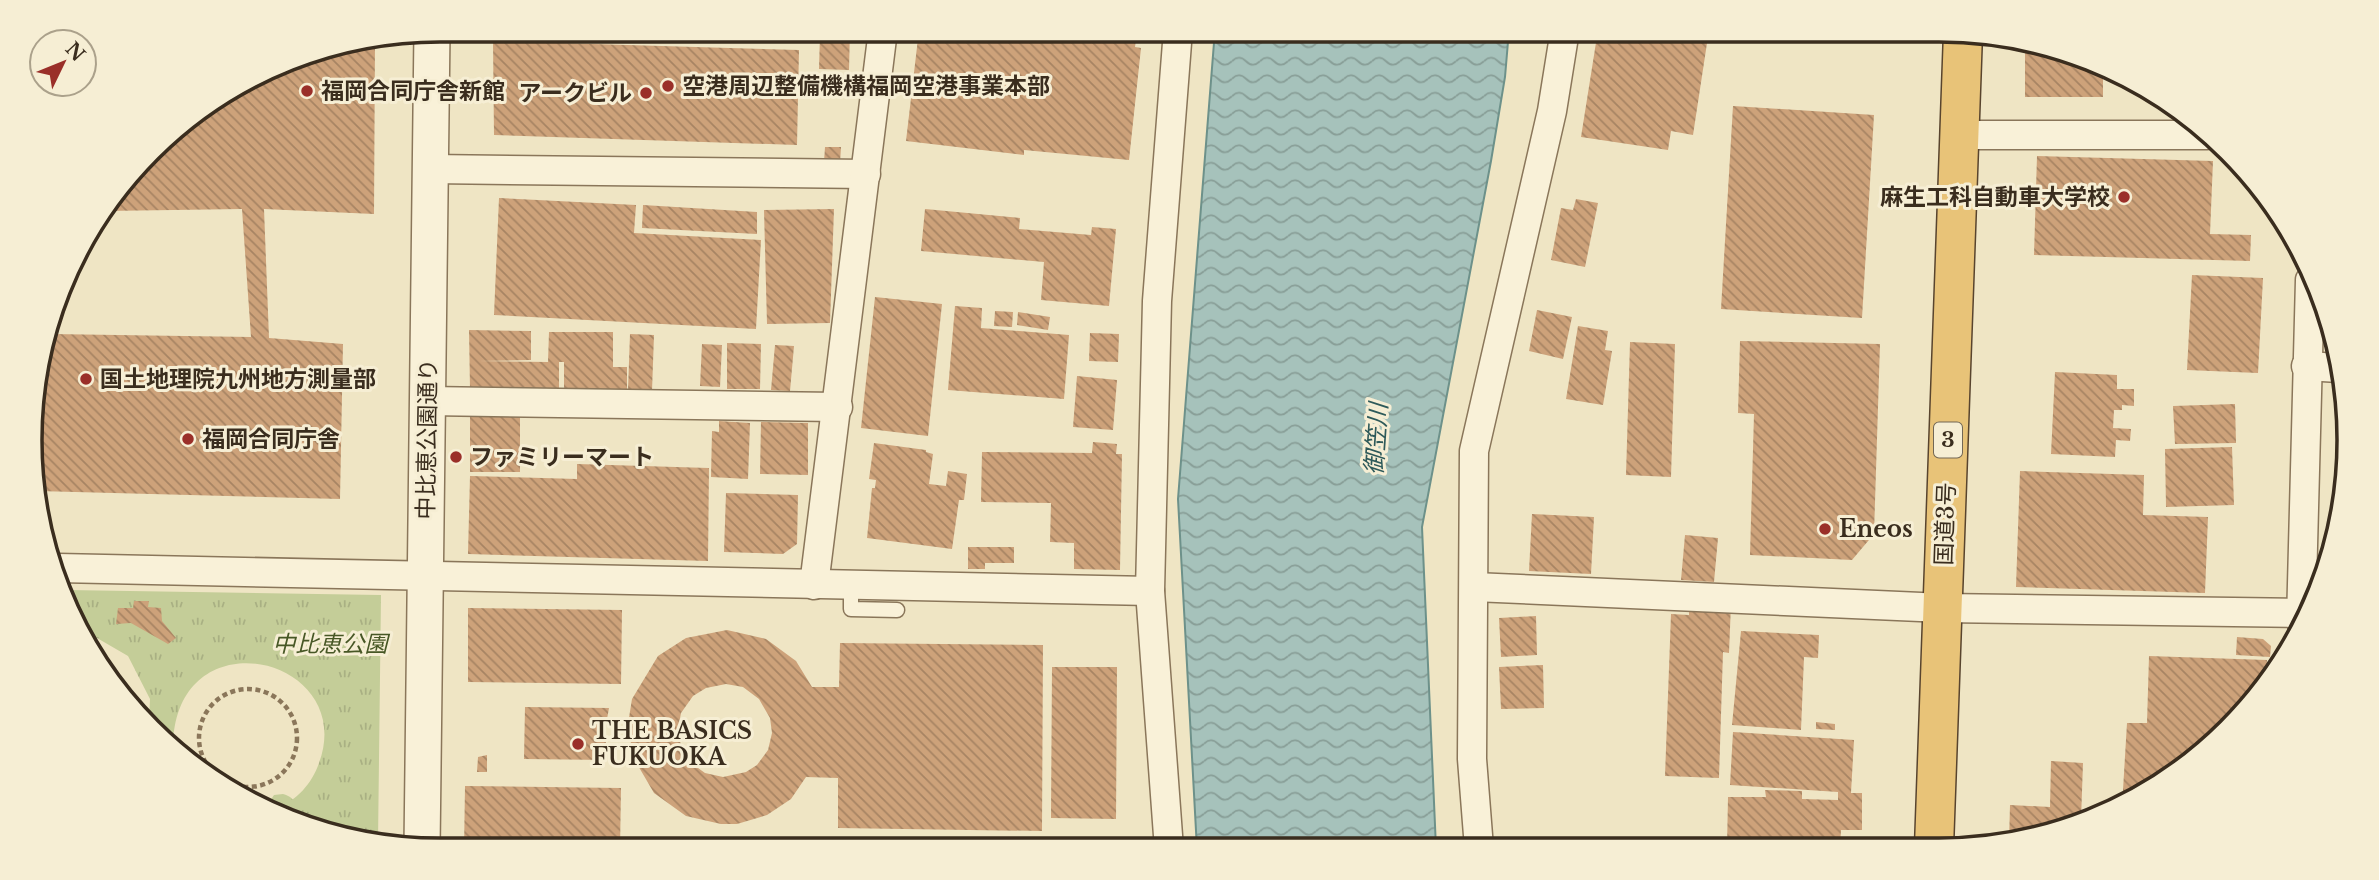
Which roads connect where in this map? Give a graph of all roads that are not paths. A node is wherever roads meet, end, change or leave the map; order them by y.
1 (432, 42) edge
2 (882, 42) edge
3 (1177, 42) edge
4 (1563, 42) edge
5 (1963, 43) edge
6 (1961, 135) junction
7 (2194, 135) edge
8 (431, 169) junction
9 (866, 174) junction
10 (2309, 292) edge
11 (2306, 366) junction
12 (2330, 367) edge
13 (428, 401) junction
14 (838, 407) junction
15 (63, 568) edge
16 (425, 574) junction
17 (814, 585) junction
18 (851, 586) junction
19 (1474, 587) junction
20 (1150, 591) junction
21 (2302, 602) edge
22 (1942, 608) junction
23 (897, 610) dead end
24 (2296, 616) edge
25 (422, 837) edge
26 (1168, 838) edge
27 (1478, 838) edge
28 (1934, 838) edge

1 - 8 street, 中比恵公園通り
2 - 9 street
3 - 20 street
4 - 19 street
5 - 6 highway, 国道3号 / 3
6 - 7 street
6 - 22 highway, 国道3号 / 3
8 - 9 street
8 - 13 street, 中比恵公園通り
9 - 14 street
10 - 11 street
11 - 12 street
11 - 21 street
13 - 14 street
13 - 16 street, 中比恵公園通り
14 - 17 street
15 - 16 street
16 - 17 street
16 - 25 street, 中比恵公園通り
17 - 18 street
18 - 20 street
18 - 23 lane
19 - 22 street
19 - 27 street
20 - 26 street
22 - 24 street
22 - 28 highway, 国道3号 / 3

